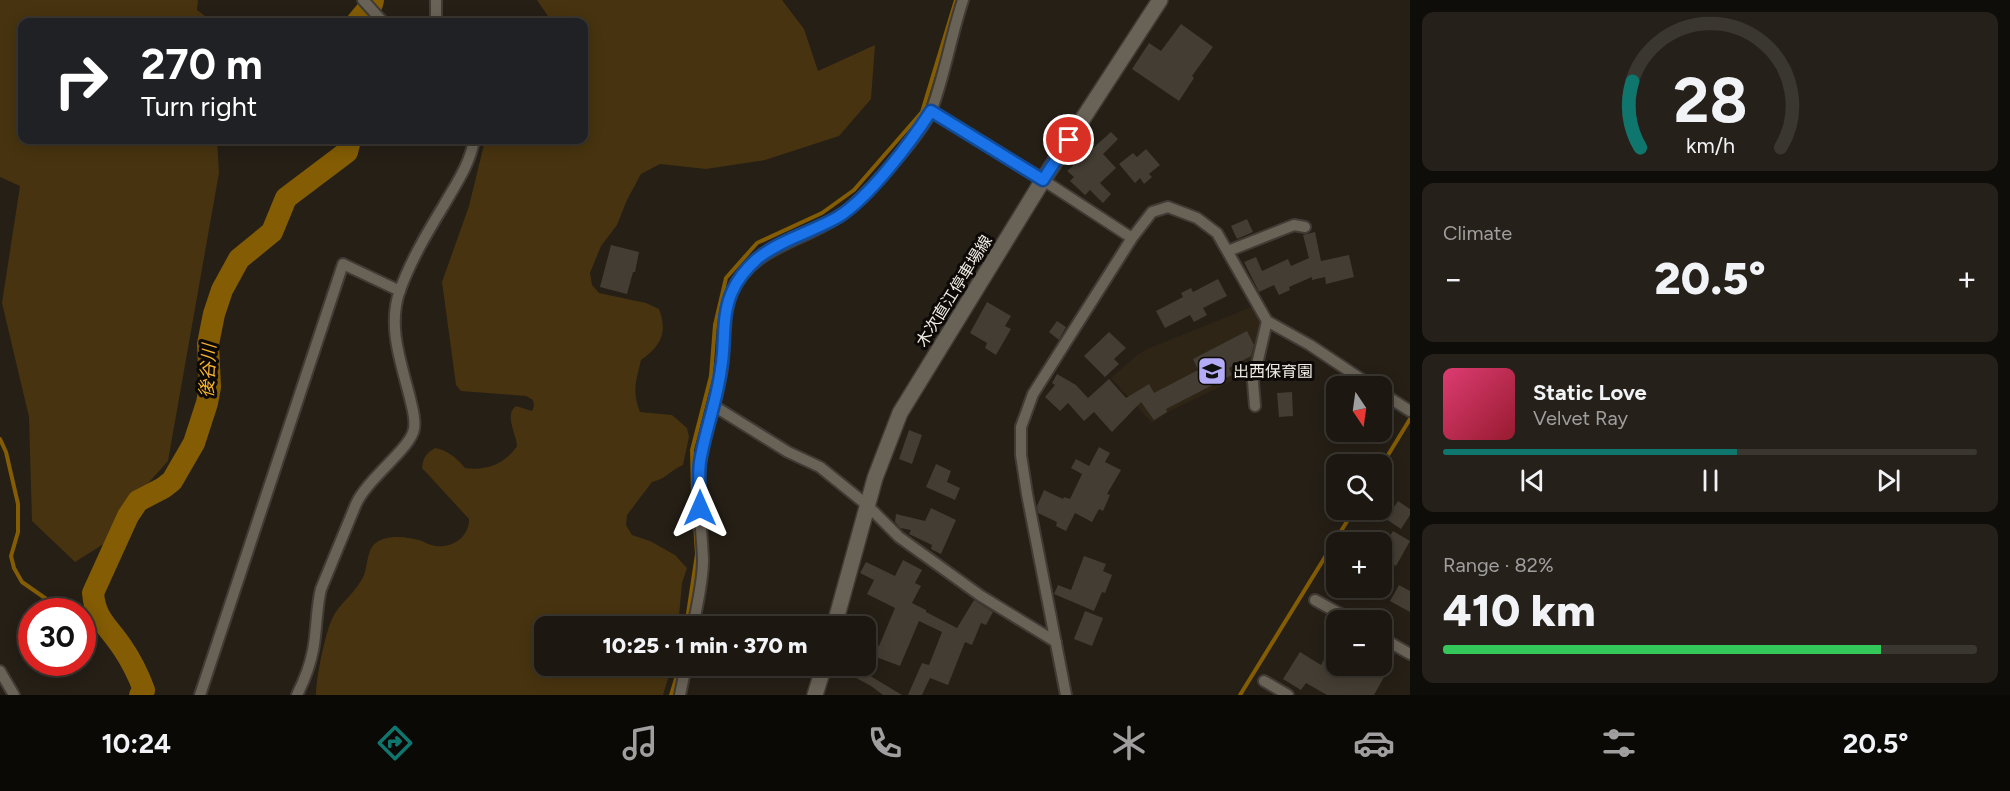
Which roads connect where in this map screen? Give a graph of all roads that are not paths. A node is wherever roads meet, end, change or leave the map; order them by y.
1 (363, 0) edge
2 (436, 0) edge
3 (963, 0) edge
4 (1160, 0) edge
5 (379, 18) edge
6 (436, 18) edge
7 (931, 111) junction
8 (473, 144) edge
9 (1043, 180) junction
10 (1305, 227) dead end
11 (1132, 238) junction
12 (1228, 251) junction
13 (400, 291) junction
14 (1267, 321) junction
15 (1356, 376) edge
16 (1392, 399) edge
17 (714, 406) junction
18 (1255, 406) dead end
19 (1410, 411) edge
20 (867, 505) junction
21 (1315, 600) dead end
22 (1333, 610) edge
23 (695, 616) edge
24 (837, 616) edge
25 (1056, 642) junction
26 (1392, 644) edge
27 (1410, 654) edge
28 (0, 671) edge
29 (684, 676) edge
30 (821, 676) edge
31 (1264, 681) dead end
32 (14, 695) edge
33 (200, 695) edge
34 (297, 695) edge
35 (680, 695) edge
36 (815, 695) edge
37 (1066, 695) edge
38 (1288, 695) edge

1 - 5 street
2 - 6 street
3 - 7 street
4 - 9 main road, 木次直江停車場線
7 - 9 street
7 - 17 street
8 - 13 street
9 - 11 street
9 - 20 main road, 木次直江停車場線
10 - 12 street
11 - 12 street
11 - 25 street
12 - 14 street
13 - 33 street
13 - 34 street
14 - 15 street
14 - 18 street
16 - 19 street
17 - 20 street
17 - 23 street
20 - 24 main road, 木次直江停車場線
20 - 25 street
21 - 22 street
25 - 37 street
26 - 27 street
28 - 32 street
29 - 35 street
30 - 36 main road
31 - 38 street

